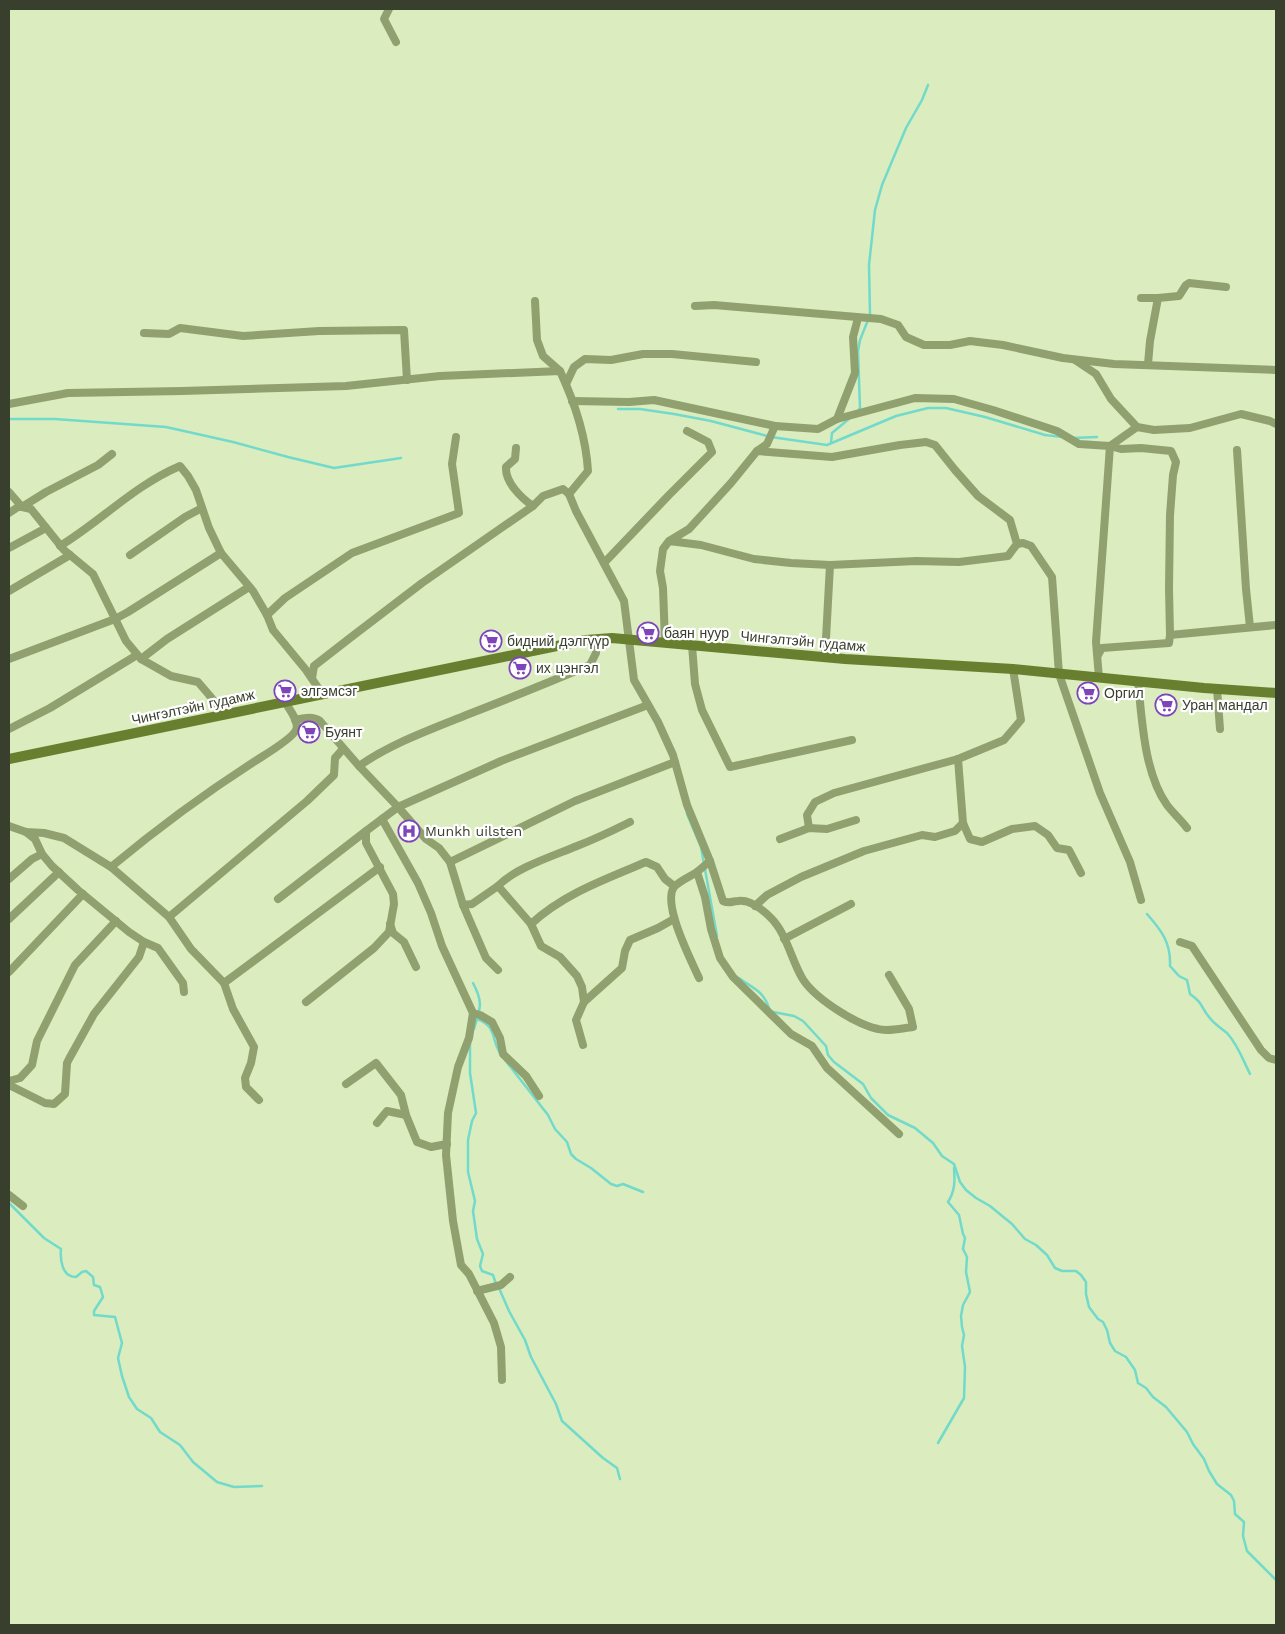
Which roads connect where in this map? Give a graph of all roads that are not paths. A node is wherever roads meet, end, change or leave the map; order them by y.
1 (389, 9) edge
2 (396, 42) dead end
3 (1226, 286) dead end
4 (1141, 298) dead end
5 (1158, 298) junction
6 (535, 301) dead end
7 (695, 306) dead end
8 (858, 318) junction
9 (144, 333) dead end
10 (1073, 359) junction
11 (756, 362) dead end
12 (1148, 364) junction
13 (1276, 370) edge
14 (560, 371) junction
15 (407, 380) junction
16 (566, 384) junction
17 (572, 401) junction
18 (9, 404) edge
19 (836, 419) junction
20 (1276, 424) edge
21 (775, 426) junction
22 (1137, 427) junction
23 (687, 431) dead end
24 (456, 437) dead end
25 (1110, 446) junction
26 (516, 448) dead end
27 (1237, 450) dead end
28 (757, 451) junction
29 (112, 454) dead end
30 (9, 492) edge
31 (569, 494) junction
32 (533, 506) junction
33 (22, 507) junction
34 (202, 508) junction
35 (9, 513) edge
36 (46, 528) junction
37 (669, 541) junction
38 (1017, 544) junction
39 (60, 546) junction
40 (9, 548) edge
41 (221, 553) junction
42 (70, 555) junction
43 (130, 555) dead end
44 (604, 563) junction
45 (830, 565) junction
46 (249, 587) junction
47 (9, 591) edge
48 (267, 615) junction
49 (115, 619) junction
50 (1276, 625) edge
51 (1250, 626) junction
52 (1170, 635) junction
53 (630, 639) junction
54 (595, 640) junction
55 (664, 642) junction
56 (692, 645) junction
57 (139, 657) junction
58 (825, 657) junction
59 (1097, 657) junction
60 (9, 658) edge
61 (1013, 669) junction
62 (1059, 674) junction
63 (312, 678) junction
64 (1099, 678) junction
65 (1138, 682) junction
66 (1217, 689) junction
67 (1276, 693) edge
68 (323, 695) junction
69 (285, 702) junction
70 (648, 705) junction
71 (224, 715) junction
72 (295, 720) junction
73 (9, 729) edge
74 (1220, 729) dead end
75 (852, 740) dead end
76 (343, 749) junction
77 (9, 759) edge
78 (958, 759) junction
79 (675, 762) junction
80 (359, 766) junction
81 (398, 807) junction
82 (382, 819) junction
83 (856, 820) dead end
84 (630, 822) dead end
85 (963, 823) junction
86 (9, 826) edge
87 (809, 828) junction
88 (1188, 828) dead end
89 (366, 831) junction
90 (26, 832) junction
91 (780, 839) dead end
92 (42, 854) junction
93 (710, 861) junction
94 (450, 862) junction
95 (111, 867) junction
96 (380, 867) junction
97 (59, 872) junction
98 (697, 872) junction
99 (1081, 873) dead end
100 (9, 879) edge
101 (498, 886) junction
102 (674, 886) junction
103 (83, 894) junction
104 (278, 899) dead end
105 (1141, 900) dead end
106 (463, 904) junction
107 (851, 904) dead end
108 (755, 906) junction
109 (169, 917) junction
110 (9, 919) edge
111 (674, 919) junction
112 (116, 921) junction
113 (390, 924) junction
114 (531, 924) junction
115 (784, 939) junction
116 (144, 942) junction
117 (1180, 942) dead end
118 (416, 967) dead end
119 (498, 970) dead end
120 (9, 972) edge
121 (889, 975) dead end
122 (699, 978) dead end
123 (224, 983) junction
124 (184, 992) dead end
125 (306, 1002) dead end
126 (584, 1002) junction
127 (473, 1013) junction
128 (583, 1045) dead end
129 (1276, 1060) edge
130 (9, 1083) edge
131 (346, 1084) dead end
132 (539, 1096) dead end
133 (259, 1100) dead end
134 (406, 1115) junction
135 (377, 1123) dead end
136 (899, 1134) dead end
137 (447, 1144) junction
138 (9, 1195) edge
139 (23, 1206) dead end
140 (510, 1277) dead end
141 (477, 1291) junction
142 (502, 1380) dead end

1 - 2 street
3 - 5 street
4 - 5 street
5 - 12 street
6 - 14 street
7 - 8 street
8 - 10 street
8 - 19 street
9 - 15 street
10 - 12 street
10 - 22 street
11 - 16 street
12 - 13 street
14 - 15 street
14 - 16 street
15 - 18 street
16 - 17 street
17 - 21 street
17 - 31 street
19 - 21 street
19 - 25 street
20 - 22 street
21 - 28 street
22 - 25 street
23 - 44 street
24 - 48 street
25 - 52 street
25 - 59 street
26 - 32 street
27 - 51 street
28 - 37 street
28 - 38 street
29 - 33 street
30 - 33 street
31 - 32 street
31 - 44 street
32 - 63 street
33 - 35 street
33 - 36 street
34 - 39 street
34 - 41 street
34 - 43 street
36 - 39 street
36 - 40 street
37 - 45 street
37 - 55 street
38 - 45 street
38 - 62 street
39 - 42 street
41 - 46 street
41 - 49 street
42 - 47 street
42 - 49 street
44 - 53 street
45 - 58 street
46 - 48 street
46 - 57 street
48 - 63 street
49 - 57 street
49 - 60 street
50 - 51 street
51 - 52 street
52 - 59 street
53 - 54 main road, Чингэлтэйн гудамж
53 - 55 main road, Чингэлтэйн гудамж
53 - 70 street
54 - 68 main road, Чингэлтэйн гудамж
54 - 80 street
55 - 56 main road, Чингэлтэйн гудамж
56 - 58 main road, Чингэлтэйн гудамж
56 - 75 street
57 - 71 street
57 - 73 street
58 - 61 main road, Чингэлтэйн гудамж
59 - 64 street
61 - 62 main road, Чингэлтэйн гудамж
61 - 78 street
62 - 64 main road, Чингэлтэйн гудамж
62 - 105 street
63 - 68 street
64 - 65 main road, Чингэлтэйн гудамж
65 - 66 main road, Чингэлтэйн гудамж
65 - 88 street
66 - 67 main road, Чингэлтэйн гудамж
66 - 74 street
68 - 69 main road, Чингэлтэйн гудамж
69 - 71 main road, Чингэлтэйн гудамж
69 - 72 street
70 - 79 street
70 - 81 street
71 - 77 main road, Чингэлтэйн гудамж
72 - 76 street
72 - 95 street
76 - 80 street
76 - 109 street
78 - 85 street
78 - 87 street
79 - 93 street
79 - 94 street
80 - 81 street
81 - 82 street
81 - 94 street
82 - 89 street
82 - 127 street
83 - 87 street
84 - 101 street
85 - 99 street
85 - 108 street
86 - 90 street
87 - 91 street
89 - 96 street
89 - 104 street
90 - 92 street
90 - 95 street
92 - 97 street
92 - 100 street
93 - 98 street
93 - 108 street
94 - 106 street
95 - 109 street
96 - 113 street
96 - 123 street
97 - 103 street
97 - 110 street
98 - 102 street
98 - 136 street
101 - 106 street
101 - 114 street
102 - 111 street
102 - 114 street
103 - 112 street
103 - 120 street
106 - 119 street
107 - 115 street
108 - 115 street
109 - 123 street
111 - 122 street
111 - 126 street
112 - 116 street
112 - 130 street
113 - 118 street
113 - 125 street
114 - 126 street
115 - 121 street
116 - 124 street
116 - 130 street
117 - 129 street
123 - 133 street
126 - 128 street
127 - 132 street
127 - 137 street
131 - 134 street
134 - 135 street
134 - 137 street
137 - 141 street
138 - 139 street
140 - 141 street
141 - 142 street

